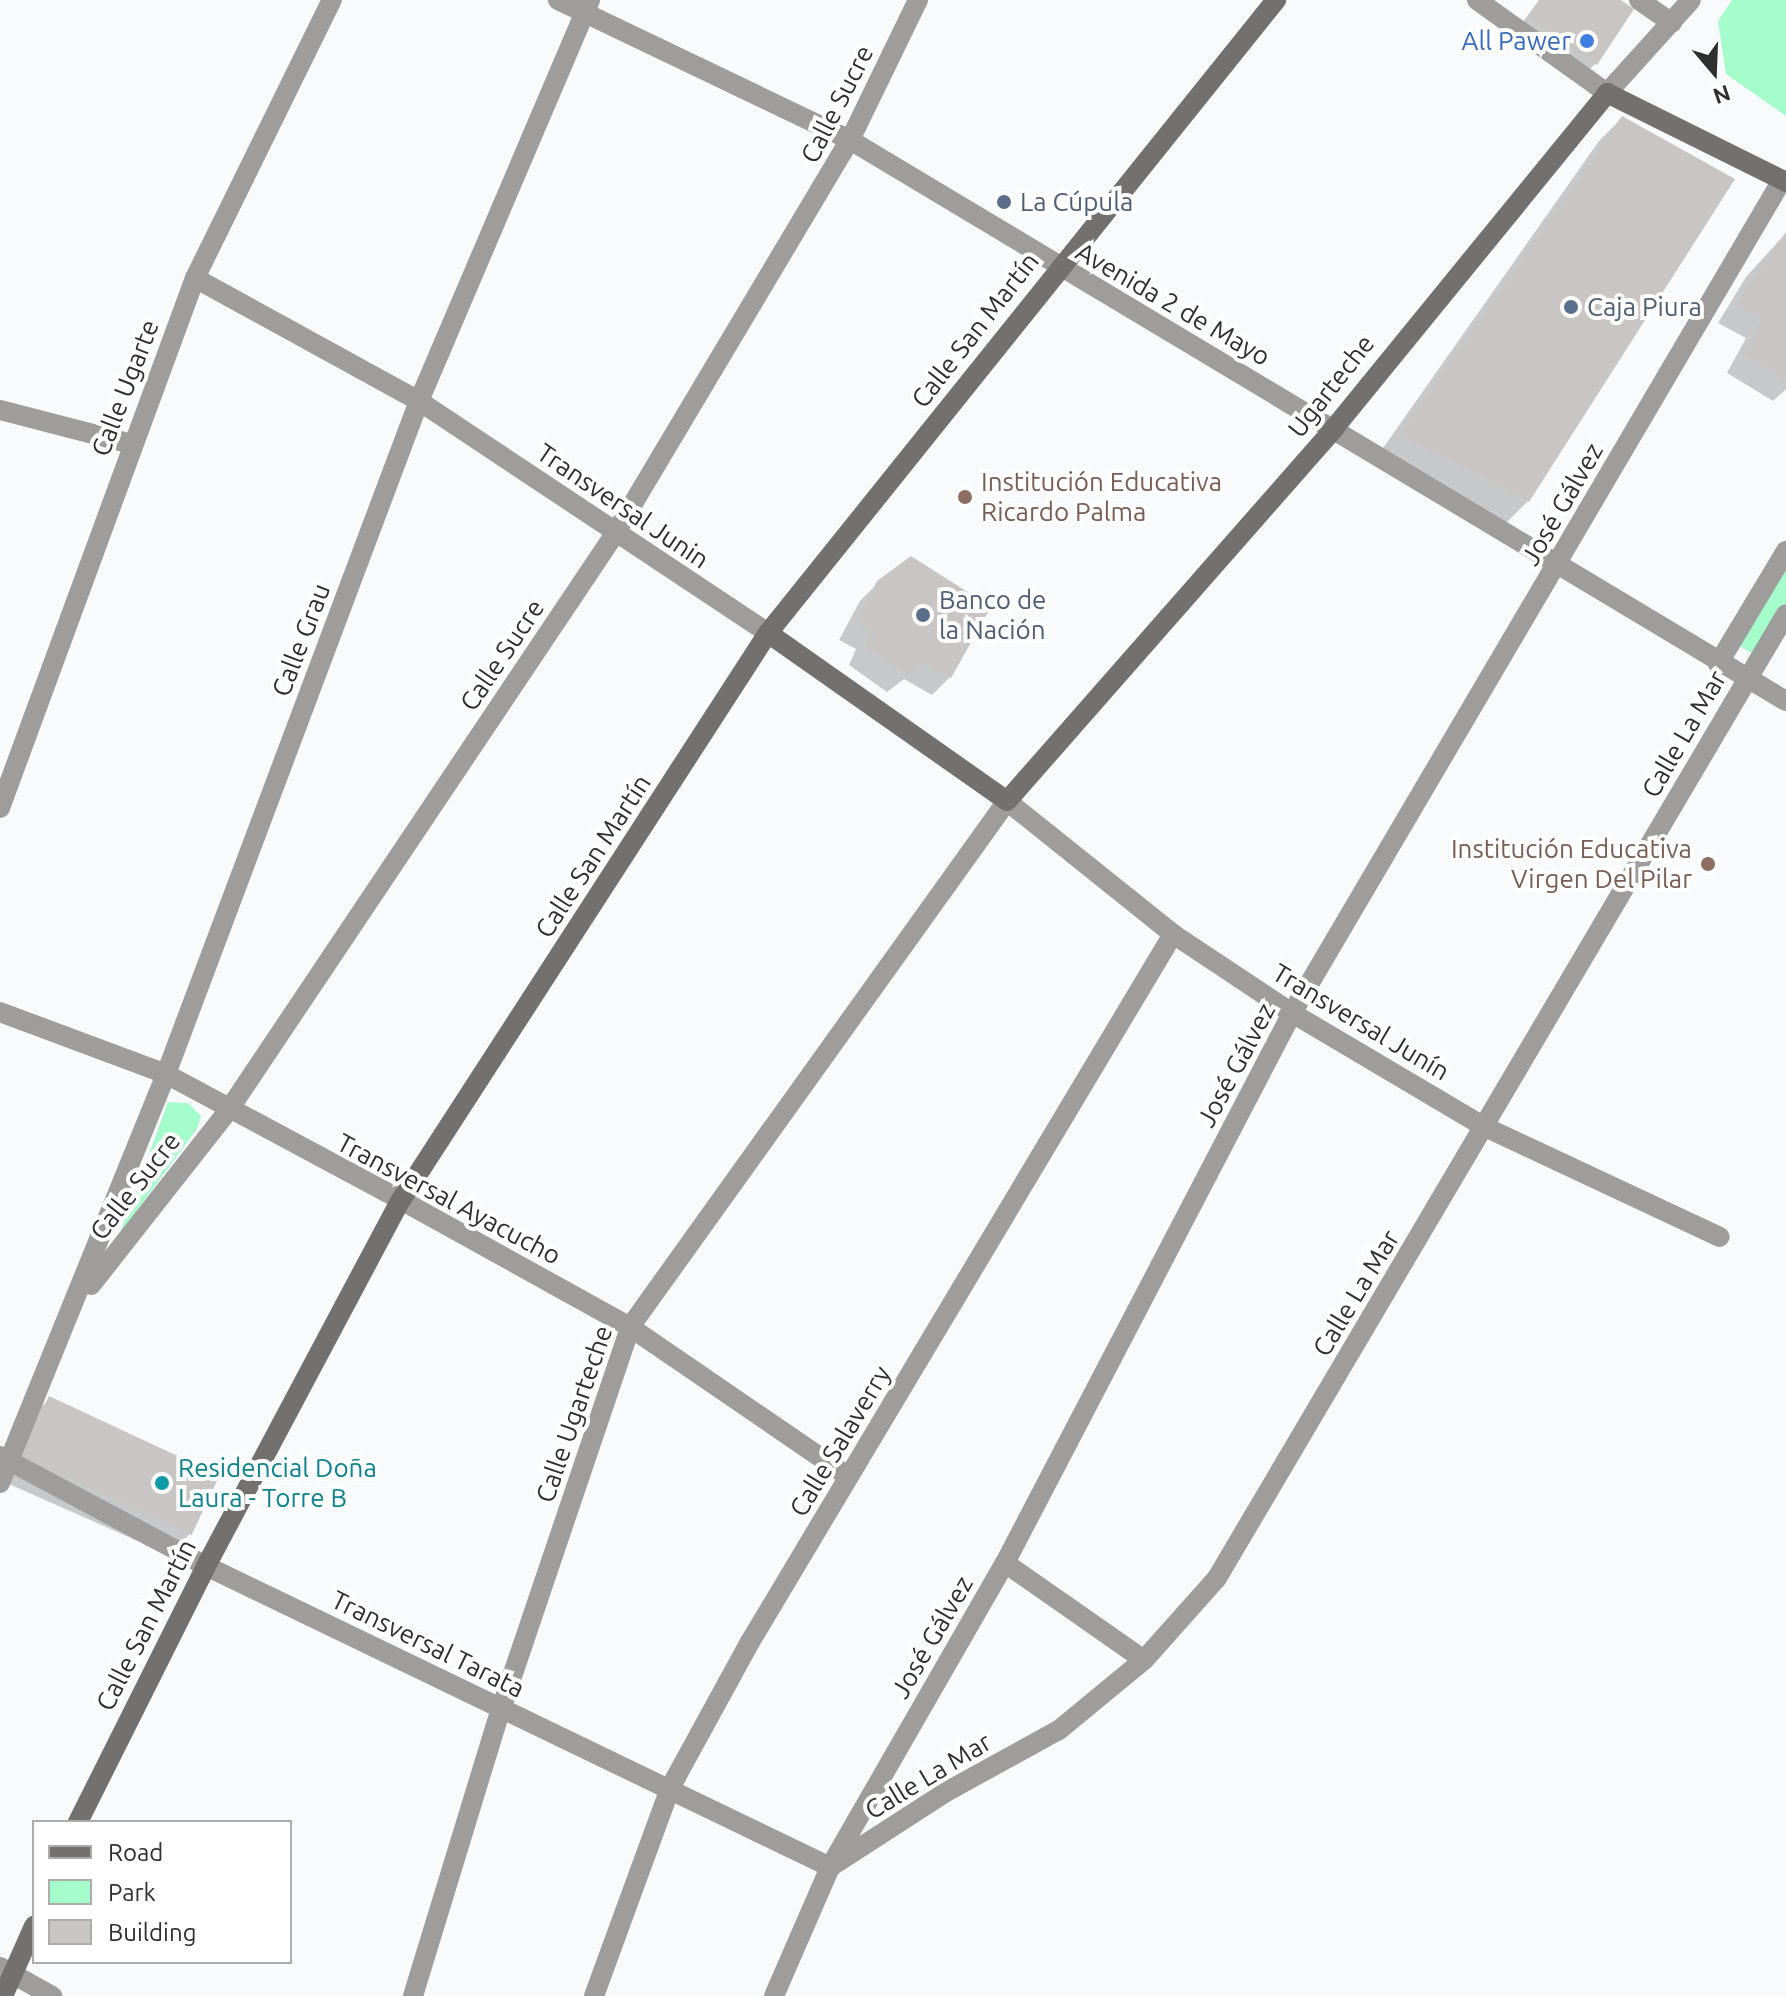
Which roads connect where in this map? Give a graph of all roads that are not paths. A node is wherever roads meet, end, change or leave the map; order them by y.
1 (332, 0) edge
2 (558, 0) edge
3 (918, 0) edge
4 (1276, 0) edge
5 (1477, 0) edge
6 (1639, 0) edge
7 (1691, 0) edge
8 (588, 6) edge
9 (1672, 23) junction
10 (1607, 93) junction
11 (850, 140) junction
12 (1784, 181) edge
13 (1058, 268) junction
14 (195, 278) junction
15 (419, 401) junction
16 (0, 410) edge
17 (1335, 427) junction
18 (131, 444) junction
19 (616, 532) junction
20 (1786, 551) edge
21 (1556, 566) junction
22 (1786, 614) edge
23 (768, 633) junction
24 (1718, 664) junction
25 (1746, 680) junction
26 (1786, 701) edge
27 (1007, 801) junction
28 (0, 808) edge
29 (1173, 934) junction
30 (0, 1012) edge
31 (1292, 1013) junction
32 (166, 1074) junction
33 (228, 1111) junction
34 (1485, 1127) junction
35 (401, 1200) junction
36 (1720, 1237) dead end
37 (76, 1304) junction
38 (630, 1327) junction
39 (5, 1458) edge
40 (849, 1477) junction
41 (0, 1483) edge
42 (1005, 1563) junction
43 (206, 1566) junction
44 (1144, 1660) junction
45 (501, 1709) junction
46 (670, 1788) junction
47 (79, 1820) edge
48 (830, 1867) junction
49 (32, 1929) edge
50 (7, 1970) edge
51 (3, 1996) edge
52 (52, 1996) edge
53 (413, 1996) edge
54 (594, 1996) edge
55 (774, 1996) edge

1 - 14 street, Calle Ugarte
2 - 8 street, Avenida 2 de Mayo
3 - 11 street, Calle Sucre
4 - 13 street, Calle San Martín
5 - 10 street
6 - 9 street
7 - 9 street, Ugarteche
8 - 11 street, Avenida 2 de Mayo
8 - 15 street, Calle Grau
9 - 10 street, Ugarteche
10 - 12 street
10 - 17 street, Ugarteche
11 - 13 street, Avenida 2 de Mayo
11 - 19 street, Calle Sucre
12 - 21 street, José Gálvez
13 - 17 street, Avenida 2 de Mayo
13 - 23 street, Calle San Martín
14 - 15 street, Transversal Junin
14 - 18 street, Calle Ugarte
15 - 19 street, Transversal Junin
15 - 32 street, Calle Grau
16 - 18 street
17 - 21 street, Avenida 2 de Mayo
17 - 27 street, Ugarteche
18 - 28 street, Calle Ugarte
19 - 23 street, Transversal Junin
19 - 33 street, Calle Sucre
20 - 24 street, Calle La Mar
21 - 24 street, Avenida 2 de Mayo
21 - 31 street, José Gálvez
22 - 25 street, Calle La Mar
23 - 27 street, Transversal Junin
23 - 35 street, Calle San Martín
24 - 25 street, Avenida 2 de Mayo
25 - 26 street, Avenida 2 de Mayo
25 - 34 street, Calle La Mar
27 - 29 street, Transversal Junín
27 - 38 street, Calle Ugarteche
29 - 31 street, Transversal Junín
29 - 40 street, Calle Salaverry
30 - 32 street, Transversal Ayacucho
31 - 34 street, Transversal Junín
31 - 42 street, José Gálvez
32 - 33 street, Transversal Ayacucho
32 - 37 street, Calle Grau
33 - 35 street, Transversal Ayacucho
33 - 37 street, Calle Sucre
34 - 36 street, Transversal Junín
34 - 44 street, Calle La Mar
35 - 38 street, Transversal Ayacucho
35 - 43 street, Calle San Martín
37 - 39 street
38 - 40 street, Transversal Ayacucho
38 - 45 street, Calle Ugarteche
39 - 41 street
39 - 43 street, Transversal Tarata
40 - 46 street, Calle Salaverry
42 - 44 street
42 - 48 street, José Gálvez
43 - 45 street, Transversal Tarata
43 - 47 street, Calle San Martín
44 - 48 street, Calle La Mar
45 - 46 street, Transversal Tarata
45 - 53 street, Calle Ugarteche
46 - 48 street, Transversal Tarata
46 - 54 street, Calle Salaverry
48 - 55 street, José Gálvez
49 - 50 street
50 - 51 street
50 - 52 street

